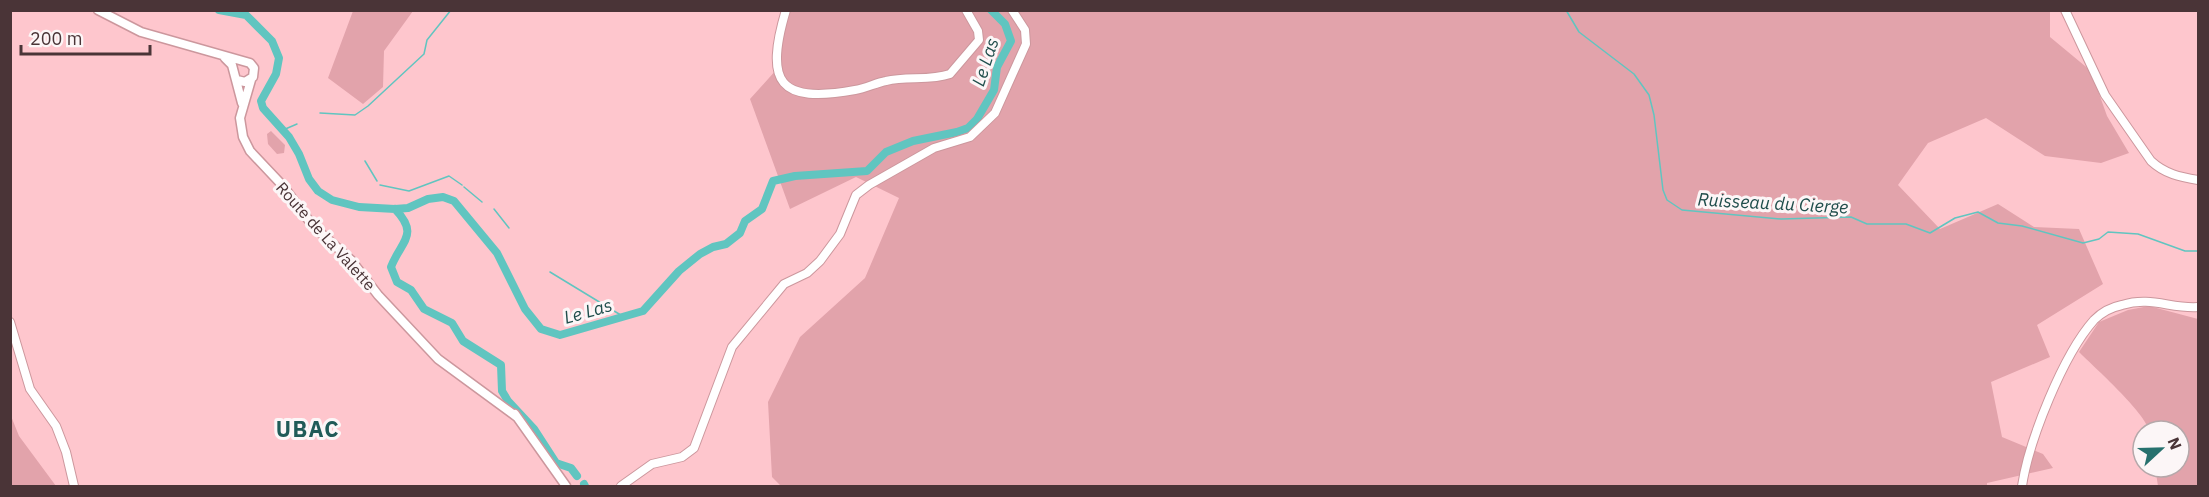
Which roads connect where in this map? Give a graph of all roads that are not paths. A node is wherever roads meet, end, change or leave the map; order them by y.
1 (98, 10) edge
2 (786, 10) edge
3 (966, 10) edge
4 (1012, 10) edge
5 (2065, 10) edge
6 (222, 56) junction
7 (240, 62) junction
8 (234, 70) junction
9 (237, 80) junction
10 (251, 80) junction
11 (242, 110) junction
12 (2199, 180) edge
13 (2199, 307) edge
14 (10, 322) edge
15 (686, 454) junction
16 (562, 485) edge
17 (74, 486) edge
18 (613, 486) edge
19 (621, 486) edge
20 (2022, 486) edge

1 - 6 main road
2 - 3 street
4 - 15 street
5 - 12 street
6 - 7 main road
6 - 8 main road
7 - 8 main road
7 - 10 main road
8 - 9 main road
9 - 10 main road
9 - 11 main road, Route de La Valette
10 - 11 main road, Route de La Valette
11 - 16 main road, Route de La Valette
13 - 20 street
14 - 17 street
15 - 18 street
15 - 19 street

